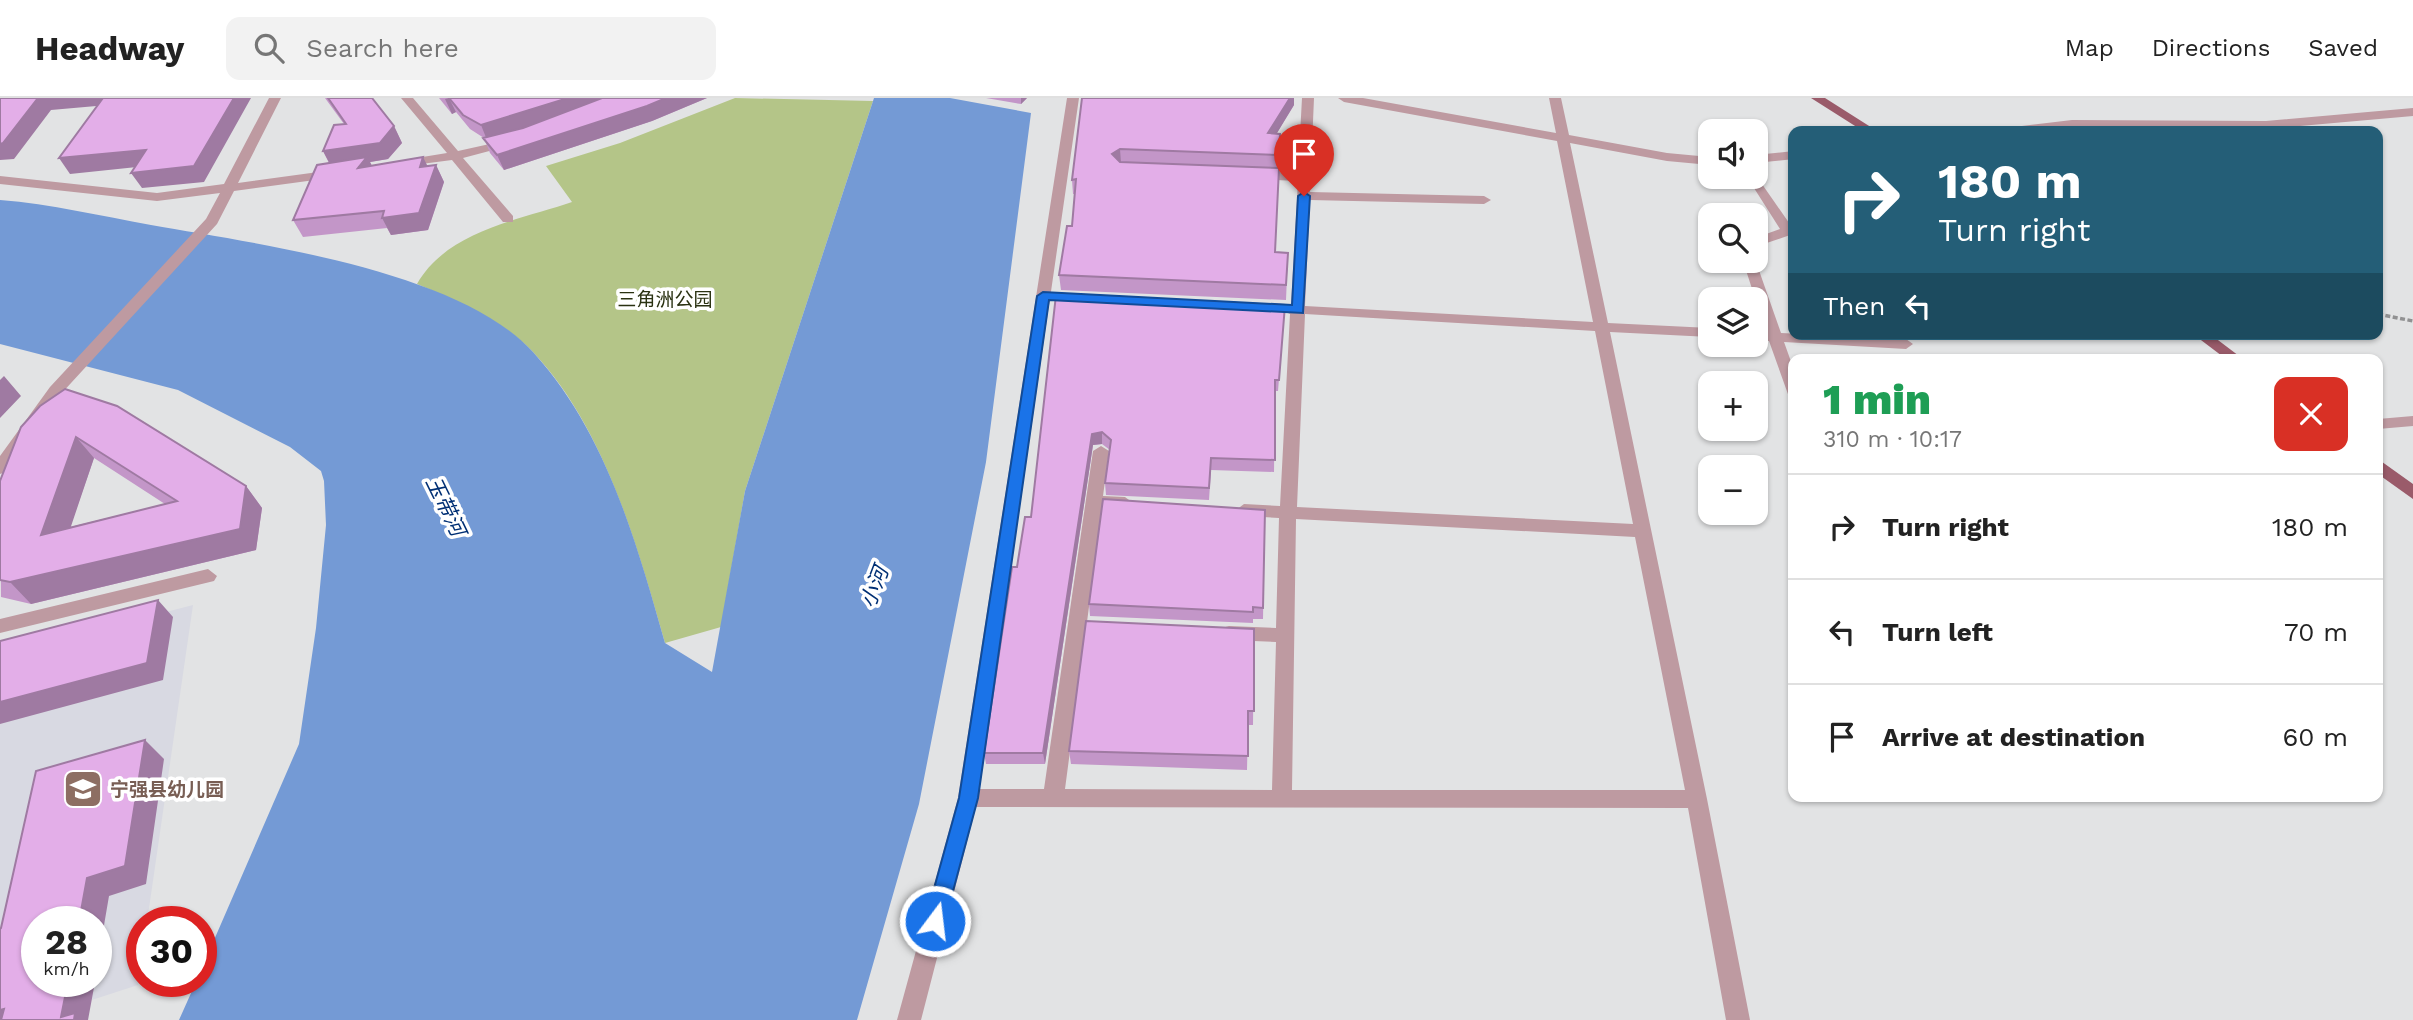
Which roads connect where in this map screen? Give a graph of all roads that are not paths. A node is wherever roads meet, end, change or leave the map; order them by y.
1 (275, 98) edge
2 (407, 98) edge
3 (1073, 98) edge
4 (1308, 98) edge
5 (1344, 98) edge
6 (1555, 98) edge
7 (1817, 98) edge
8 (1369, 100) edge
9 (2413, 112) edge
10 (1863, 126) edge
11 (2055, 126) edge
12 (524, 137) edge
13 (1562, 138) junction
14 (455, 156) junction
15 (1788, 156) edge
16 (1768, 158) edge
17 (1698, 160) edge
18 (388, 166) edge
19 (347, 172) edge
20 (1239, 174) edge
21 (1304, 177) junction
22 (0, 180) edge
23 (1762, 189) edge
24 (226, 190) junction
25 (1304, 196) junction
26 (1484, 200) dead end
27 (508, 219) dead end
28 (1768, 238) edge
29 (1754, 273) edge
30 (1271, 308) edge
31 (1298, 310) junction
32 (1601, 327) junction
33 (1698, 332) edge
34 (1768, 336) edge
35 (1775, 337) junction
36 (1788, 338) edge
37 (1831, 340) edge
38 (2209, 340) edge
39 (1906, 344) dead end
40 (2229, 354) edge
41 (1788, 375) edge
42 (2413, 421) edge
43 (2383, 424) edge
44 (6, 450) edge
45 (1101, 452) dead end
46 (0, 468) edge
47 (2383, 469) edge
48 (2413, 493) edge
49 (1094, 502) junction
50 (1136, 504) edge
51 (1233, 509) edge
52 (1288, 512) junction
53 (1642, 531) junction
54 (208, 576) dead end
55 (0, 626) edge
56 (1216, 632) edge
57 (1285, 635) junction
58 (968, 798) junction
59 (1053, 799) junction
60 (1697, 799) junction
61 (1282, 800) junction
62 (909, 1020) edge
63 (1738, 1020) edge

1 - 24 street
2 - 14 street
3 - 58 street
4 - 21 street
5 - 8 street
6 - 13 street
7 - 10 main road
8 - 13 street
9 - 11 street
12 - 14 street
13 - 17 street
13 - 32 street
14 - 18 street
14 - 27 street
15 - 16 street
19 - 24 street
20 - 21 street
21 - 25 street
22 - 24 street
23 - 28 street
24 - 44 street
25 - 26 street
25 - 31 street
29 - 35 street
30 - 31 street
31 - 32 street
31 - 52 street
32 - 33 street
32 - 53 street
34 - 35 street
35 - 36 street
35 - 41 street
37 - 39 street
38 - 40 main road
42 - 43 street
44 - 46 street
45 - 49 street
47 - 48 main road
49 - 50 street
49 - 59 street
51 - 52 street
52 - 53 street
52 - 57 street
53 - 60 street
54 - 55 street
56 - 57 street
57 - 61 street
58 - 59 street
58 - 62 street
59 - 61 street
60 - 61 street
60 - 63 street

